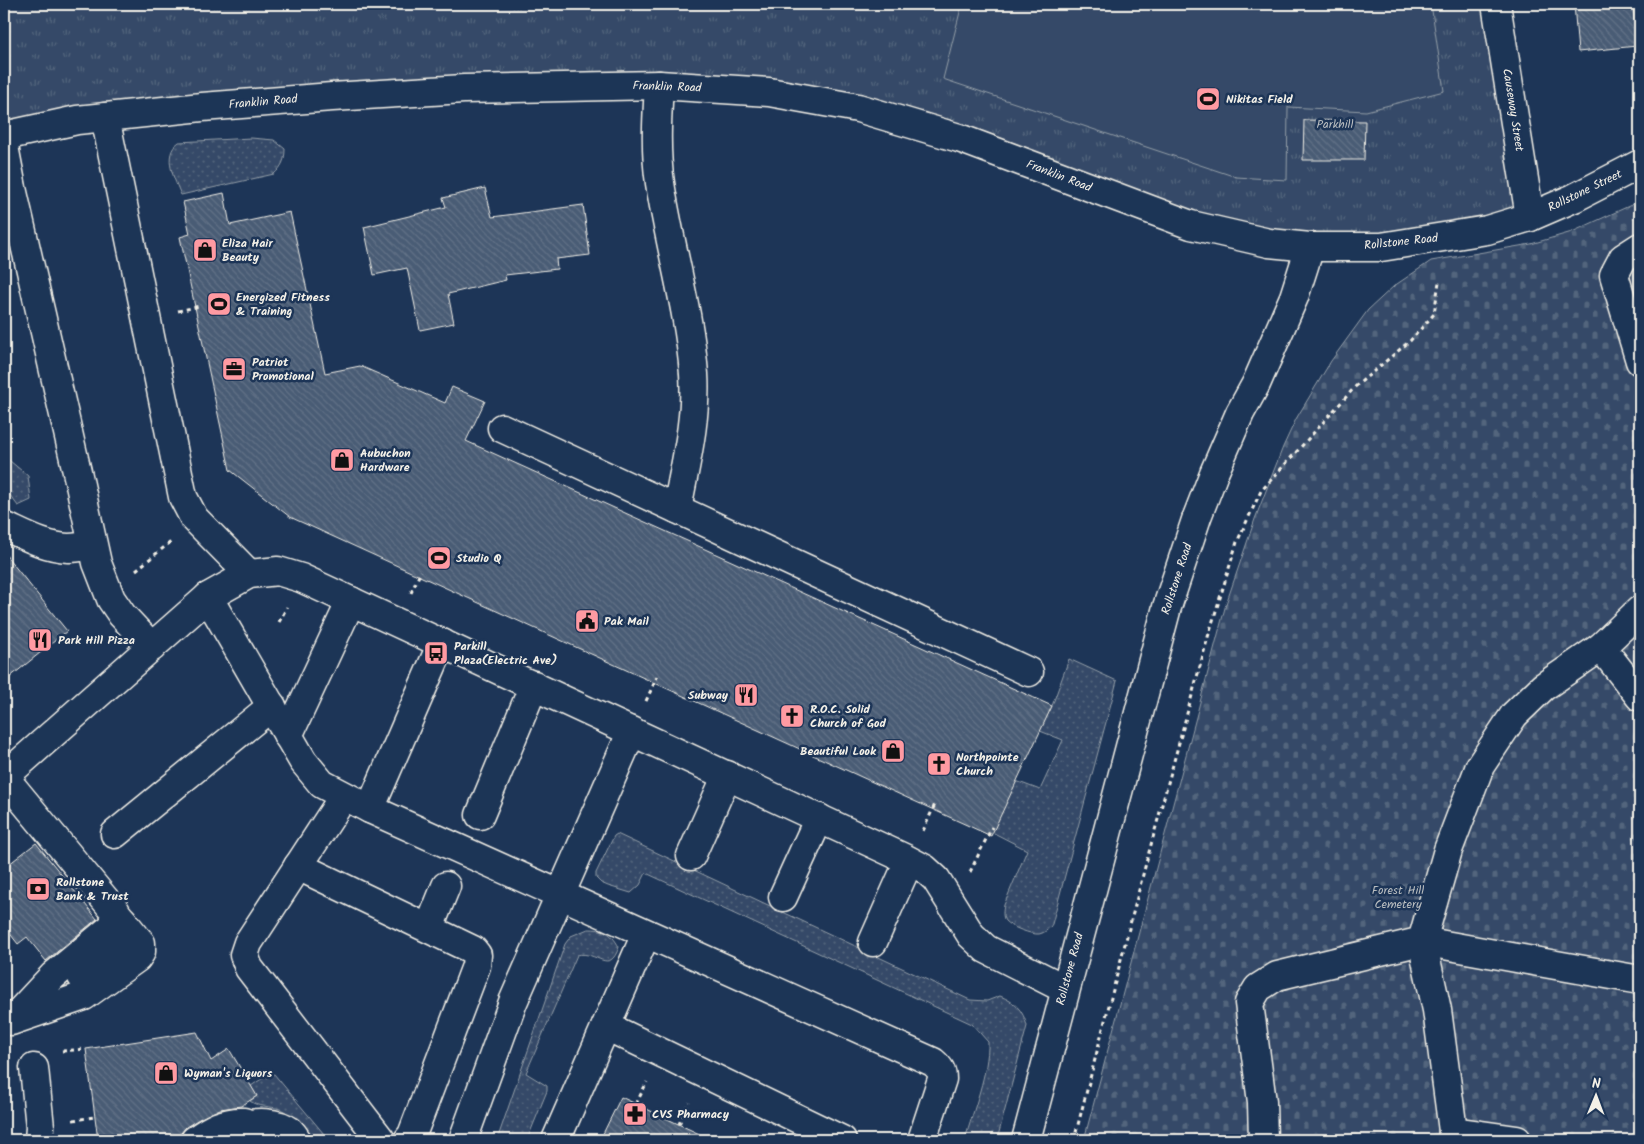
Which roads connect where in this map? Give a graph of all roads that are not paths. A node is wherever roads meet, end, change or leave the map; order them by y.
1 (1496, 4) edge
2 (658, 85) junction
3 (105, 117) junction
4 (4, 136) edge
5 (4, 146) edge
6 (1640, 164) edge
7 (1530, 217) junction
8 (1310, 247) junction
9 (1640, 247) edge
10 (1640, 361) edge
11 (502, 428) dead end
12 (677, 509) junction
13 (4, 526) edge
14 (92, 546) junction
15 (249, 574) junction
16 (208, 597) junction
17 (351, 601) junction
18 (1640, 610) edge
19 (442, 643) junction
20 (1601, 646) junction
21 (152, 647) junction
22 (1029, 672) dead end
23 (534, 685) junction
24 (1640, 697) edge
25 (272, 706) junction
26 (632, 731) junction
27 (288, 736) junction
28 (727, 775) junction
29 (4, 777) edge
30 (344, 796) junction
31 (370, 809) junction
32 (480, 815) dead end
33 (819, 818) junction
34 (115, 834) dead end
35 (691, 856) dead end
36 (910, 861) junction
37 (298, 866) junction
38 (446, 886) dead end
39 (559, 895) junction
40 (783, 897) dead end
41 (119, 915) junction
42 (429, 928) junction
43 (646, 934) junction
44 (873, 942) dead end
45 (1422, 942) junction
46 (1640, 980) edge
47 (1065, 989) junction
48 (6, 1020) edge
49 (606, 1026) junction
50 (34, 1068) dead end
51 (261, 1124) junction
52 (1452, 1136) edge
53 (39, 1140) edge
54 (195, 1140) edge
55 (225, 1140) edge
56 (298, 1140) edge
57 (380, 1140) edge
58 (408, 1140) edge
59 (463, 1140) edge
60 (556, 1140) edge
61 (842, 1140) edge
62 (922, 1140) edge
63 (1026, 1140) edge
64 (1263, 1140) edge
65 (1516, 1140) edge

1 - 7 main road, Causeway Street
2 - 3 main road, Franklin Road
2 - 8 main road, Franklin Road
2 - 12 main road
3 - 4 main road, Franklin Road
3 - 15 main road
5 - 14 main road
6 - 7 main road, Rollstone Street
7 - 8 main road, Rollstone Road
8 - 47 main road, Rollstone Road
9 - 10 main road
11 - 12 main road
12 - 22 main road
13 - 14 main road
14 - 21 main road
15 - 16 main road
15 - 17 main road
16 - 21 main road
16 - 25 main road
17 - 19 main road
17 - 27 main road
18 - 20 main road
19 - 23 main road
19 - 31 main road
20 - 24 main road
20 - 45 main road
21 - 29 main road
23 - 26 main road
23 - 32 main road
25 - 27 main road
25 - 34 main road
26 - 28 main road
26 - 39 main road
27 - 30 main road
28 - 33 main road
28 - 35 main road
29 - 41 main road
30 - 31 main road
30 - 37 main road
31 - 39 main road
33 - 36 main road
33 - 40 main road
36 - 44 main road
36 - 47 main road
37 - 42 main road
37 - 57 main road
38 - 42 main road
39 - 43 main road
39 - 59 main road
41 - 48 main road
41 - 48 main road
42 - 58 main road
43 - 49 main road
43 - 62 main road
45 - 46 main road
45 - 52 main road
45 - 64 main road
47 - 63 main road, Rollstone Road
49 - 60 main road
49 - 61 main road
50 - 53 main road
51 - 54 main road
51 - 55 main road
51 - 56 main road
52 - 65 main road

